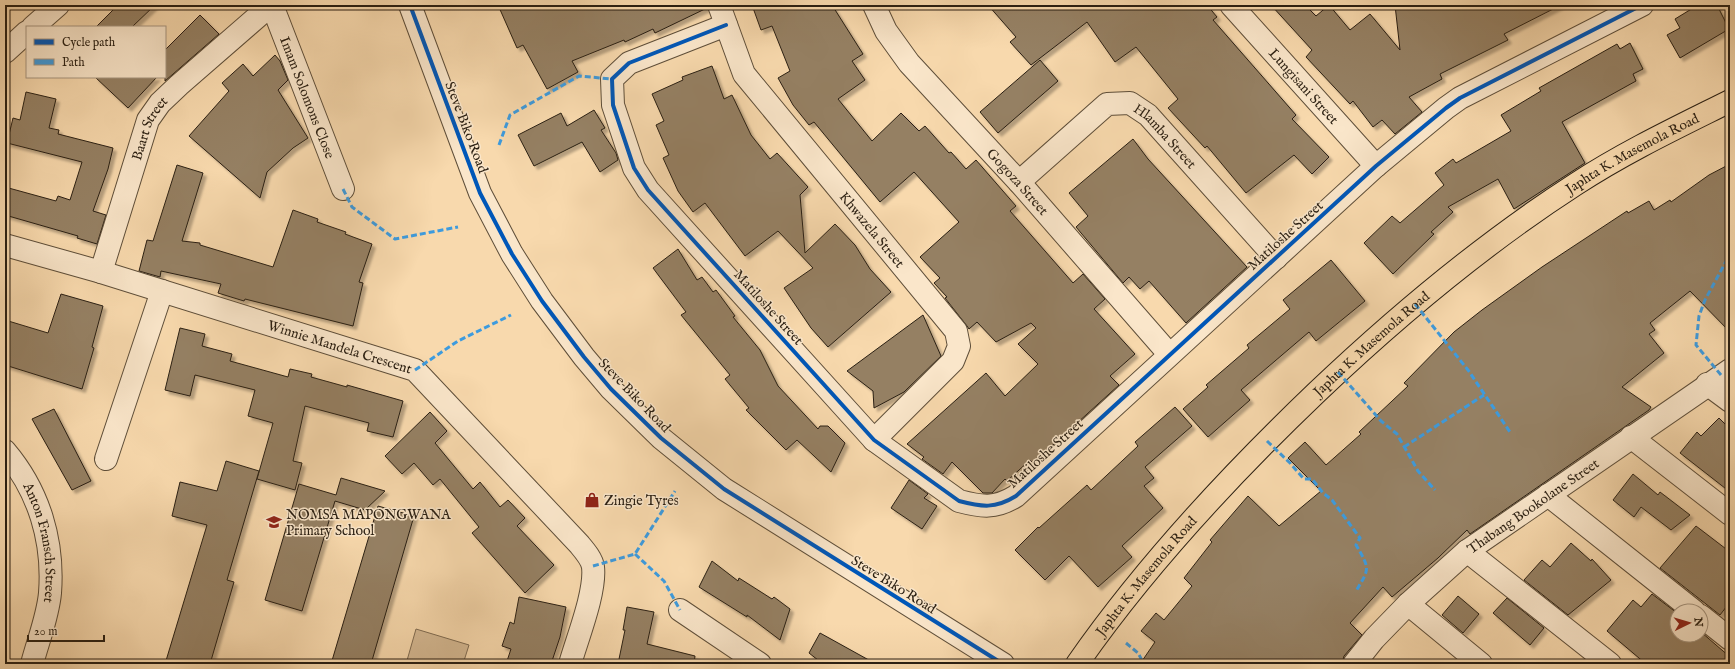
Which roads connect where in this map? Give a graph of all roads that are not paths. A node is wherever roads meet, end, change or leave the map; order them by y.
1 (58, 5) edge
2 (271, 5) edge
3 (410, 5) edge
4 (874, 5) edge
5 (1231, 5) edge
6 (1642, 5) edge
7 (723, 15) edge
8 (34, 26) edge
9 (26, 33) edge
10 (5, 52) edge
11 (1730, 101) edge
12 (1376, 166) junction
13 (1019, 182) junction
14 (343, 189) dead end
15 (5, 245) edge
16 (1276, 258) junction
17 (101, 272) junction
18 (162, 291) junction
19 (1169, 354) junction
20 (1730, 370) edge
21 (1707, 384) junction
22 (1730, 402) edge
23 (1631, 437) junction
24 (874, 440) junction
25 (5, 451) edge
26 (106, 459) dead end
27 (1548, 495) junction
28 (1730, 514) edge
29 (1468, 551) junction
30 (1684, 603) edge
31 (1408, 604) junction
32 (680, 610) dead end
33 (1709, 622) edge
34 (1730, 639) edge
35 (733, 656) edge
36 (32, 664) edge
37 (570, 664) edge
38 (760, 664) edge
39 (1003, 664) edge
40 (1077, 664) edge
41 (1354, 664) edge
42 (1481, 664) edge
43 (1610, 664) edge

1 - 8 street
2 - 14 street, Imam Solomons Close
2 - 17 street, Baart Street
3 - 39 street, Steve Biko Road
4 - 13 street, Gogoza Street
5 - 12 street, Lungisani Street
6 - 12 street, Matiloshe Street
7 - 24 street, Khwazela Street
7 - 24 street, Matiloshe Street
9 - 10 street
11 - 40 main road, Japhta K. Masemola Road
12 - 16 street, Matiloshe Street
13 - 16 street, Hlamba Street
13 - 19 street, Gogoza Street
15 - 17 street, Winnie Mandela Crescent
16 - 19 street, Matiloshe Street
17 - 18 street, Winnie Mandela Crescent
18 - 26 street
18 - 37 street, Winnie Mandela Crescent
19 - 24 street, Matiloshe Street
20 - 21 street, Thabang Bookolane Street
21 - 22 street
21 - 23 street, Thabang Bookolane Street
23 - 27 street, Thabang Bookolane Street
23 - 28 street
25 - 36 street, Anton Fransch Street
27 - 29 street, Thabang Bookolane Street
27 - 30 street
29 - 31 street, Thabang Bookolane Street
29 - 43 street
31 - 41 street, Thabang Bookolane Street
31 - 42 street
32 - 35 street
33 - 34 street
35 - 38 street

